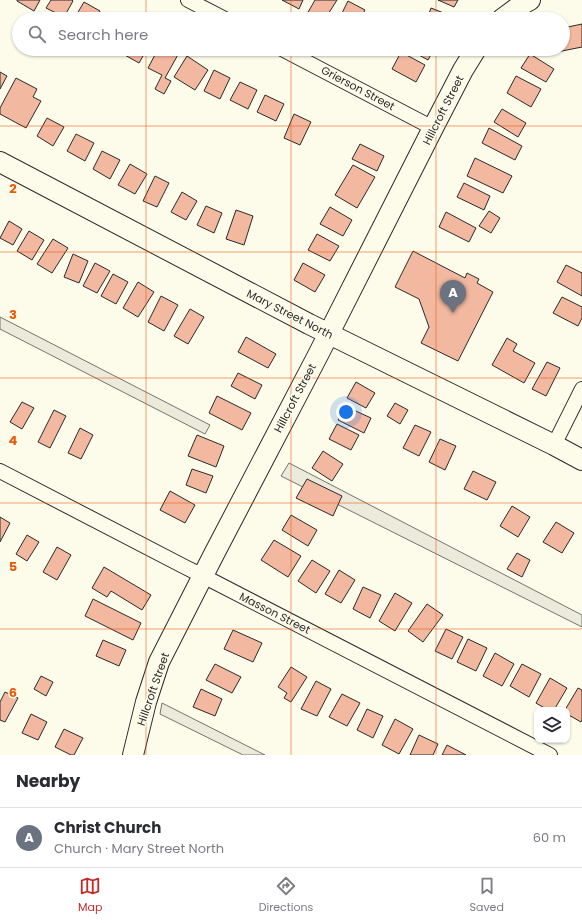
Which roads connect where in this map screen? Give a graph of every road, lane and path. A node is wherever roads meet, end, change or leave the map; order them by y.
1 (188, 0) edge
2 (523, 2) edge
3 (211, 12) edge
4 (511, 12) edge
5 (295, 56) edge
6 (472, 56) edge
7 (433, 128) junction
8 (0, 162) edge
9 (328, 334) junction
10 (582, 389) edge
11 (554, 445) junction
12 (582, 460) edge
13 (0, 471) edge
14 (203, 576) junction
15 (133, 755) edge
16 (550, 755) edge

1 - 3 street
2 - 4 street
5 - 7 street, Grierson Street
6 - 7 street, Hillcroft Street
7 - 9 street, Hillcroft Street
8 - 9 street, Mary Street North
9 - 11 street, Mary Street North
9 - 14 street, Hillcroft Street
10 - 11 street
11 - 12 street, Mary Street North
13 - 14 street, Masson Street
14 - 15 street, Hillcroft Street
14 - 16 street, Masson Street

